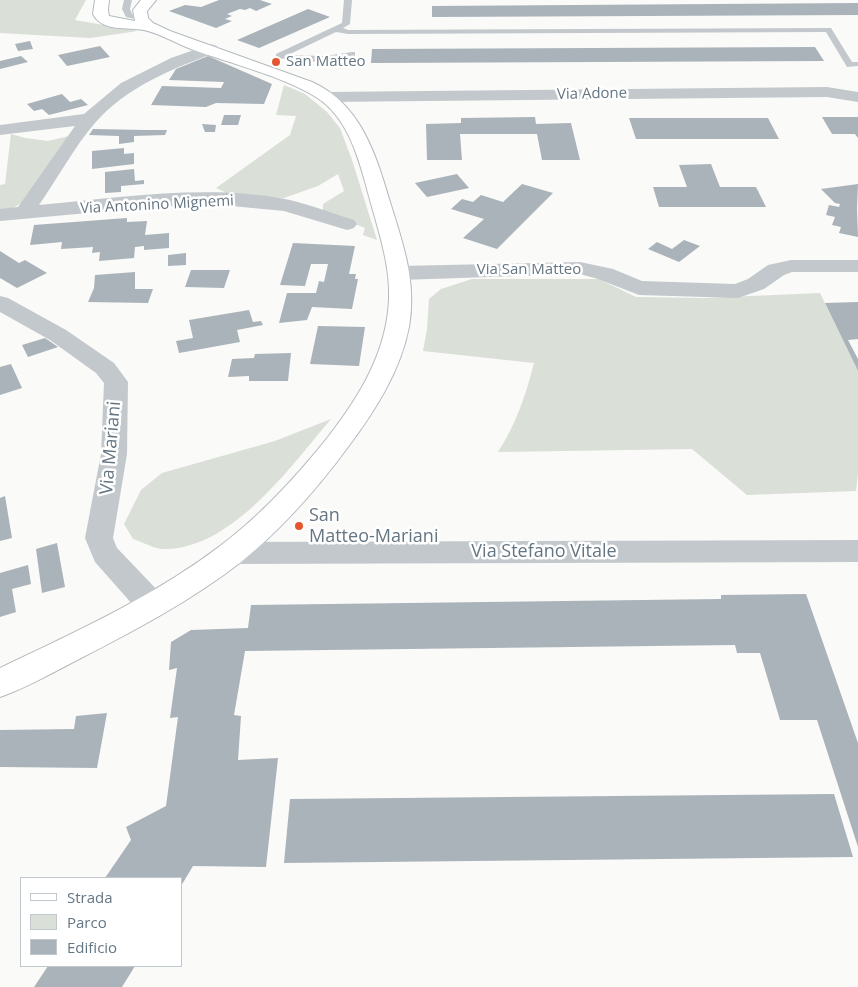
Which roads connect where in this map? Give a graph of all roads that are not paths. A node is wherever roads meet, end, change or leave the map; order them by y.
1 (102, 0) edge
2 (128, 0) edge
3 (149, 0) edge
4 (348, 0) edge
5 (144, 23) junction
6 (335, 29) junction
7 (211, 50) junction
8 (352, 54) dead end
9 (858, 64) edge
10 (326, 97) junction
11 (858, 97) edge
12 (89, 119) junction
13 (0, 130) edge
14 (24, 212) junction
15 (0, 216) edge
16 (347, 224) dead end
17 (858, 266) edge
18 (400, 273) junction
19 (0, 303) edge
20 (858, 551) edge
21 (231, 553) junction
22 (152, 605) junction
23 (0, 683) edge

1 - 5 street
2 - 5 lane
3 - 5 street
4 - 6 lane
5 - 7 street
6 - 8 lane
6 - 9 lane
7 - 10 street
7 - 12 street
10 - 11 street, Via Adone
10 - 18 street
12 - 13 street
12 - 14 street
14 - 15 street, Via Antonino Mignemi
14 - 16 street, Via Antonino Mignemi
17 - 18 street, Via San Matteo
18 - 21 street
19 - 22 street, Via Mariani
20 - 21 street, Via Stefano Vitale
21 - 22 street
22 - 23 street

